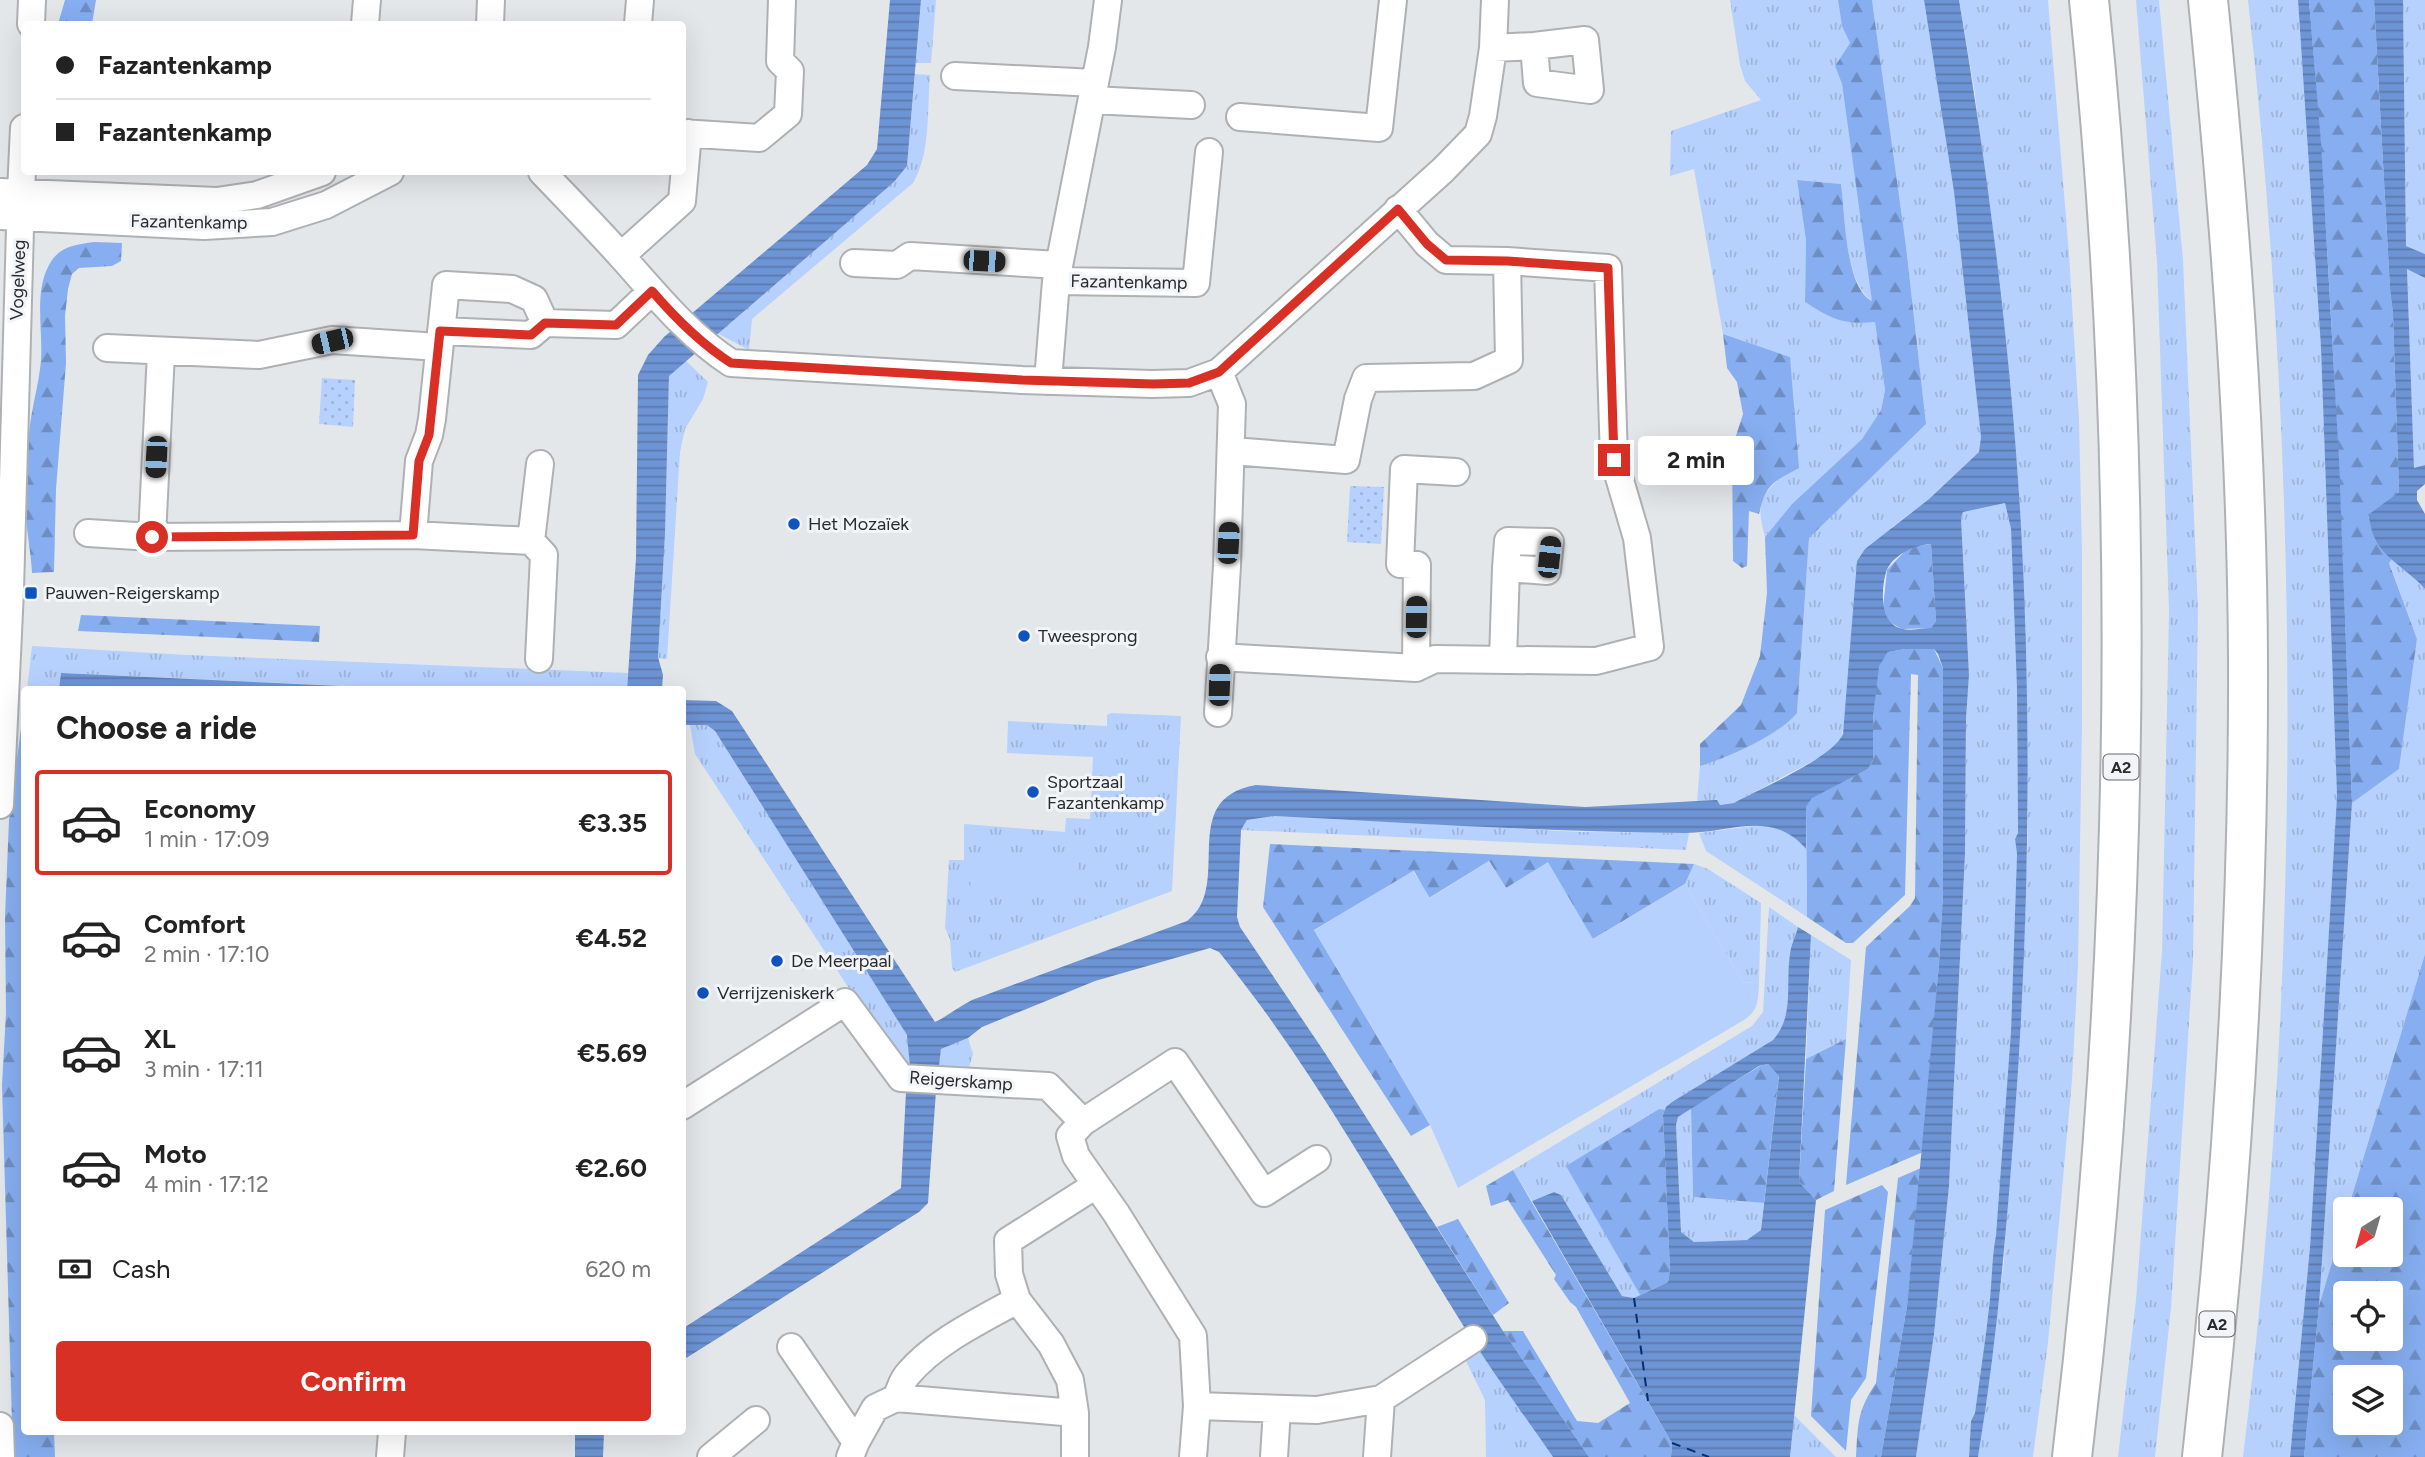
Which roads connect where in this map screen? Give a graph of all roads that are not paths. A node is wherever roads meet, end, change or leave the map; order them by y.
1 (32, 0) edge
2 (367, 0) edge
3 (491, 0) edge
4 (640, 0) edge
5 (782, 0) edge
6 (1108, 0) edge
7 (1393, 0) edge
8 (1495, 0) edge
9 (2089, 0) edge
10 (2208, 0) edge
11 (31, 21) edge
12 (365, 21) edge
13 (490, 21) edge
14 (638, 21) edge
15 (1534, 46) dead end
16 (1493, 48) junction
17 (955, 76) dead end
18 (1093, 91) junction
19 (1191, 105) dead end
20 (1240, 117) dead end
21 (686, 133) edge
22 (21, 144) edge
23 (1209, 152) dead end
24 (314, 175) edge
25 (384, 175) edge
26 (545, 175) edge
27 (683, 175) edge
28 (10, 204) edge
29 (1398, 209) junction
30 (621, 256) junction
31 (1507, 261) junction
32 (854, 263) dead end
33 (1057, 273) junction
34 (652, 291) junction
35 (545, 323) junction
36 (440, 339) junction
37 (107, 348) dead end
38 (162, 352) junction
39 (1219, 372) junction
40 (1048, 381) junction
41 (1232, 451) junction
42 (540, 464) dead end
43 (1456, 472) dead end
44 (88, 533) dead end
45 (413, 535) junction
46 (152, 537) junction
47 (531, 541) junction
48 (1506, 568) dead end
49 (1220, 657) junction
50 (540, 659) dead end
51 (1503, 659) junction
52 (1416, 668) junction
53 (1218, 713) dead end
54 (0, 805) edge
55 (686, 1103) edge
56 (1083, 1122) junction
57 (1317, 1159) dead end
58 (1096, 1185) junction
59 (1017, 1300) junction
60 (1473, 1339) dead end
61 (791, 1347) dead end
62 (896, 1398) junction
63 (1381, 1399) junction
64 (1197, 1406) junction
65 (1276, 1409) junction
66 (1075, 1413) junction
67 (756, 1420) dead end
68 (0, 1426) edge
69 (392, 1435) edge
70 (853, 1449) edge
71 (1, 1457) edge
72 (390, 1457) edge
73 (711, 1457) edge
74 (1075, 1457) edge
75 (1194, 1457) edge
76 (1274, 1457) edge
77 (1377, 1457) edge
78 (2072, 1457) edge
79 (2202, 1457) edge

1 - 11 street
2 - 12 street
3 - 13 street
4 - 14 street
5 - 21 street
6 - 18 street, Fazantenkamp
7 - 20 street
8 - 16 street
9 - 78 highway, A2
10 - 79 highway, A2
15 - 16 street
16 - 29 street
17 - 18 street
18 - 19 street
18 - 33 street, Fazantenkamp
22 - 28 street, Vogelweg
23 - 33 street, Fazantenkamp
24 - 28 street, Fazantenkamp
25 - 28 street, Fazantenkamp
26 - 30 street
27 - 30 street
28 - 54 street, Vogelweg
29 - 31 street
29 - 39 street
30 - 34 street
31 - 41 street
31 - 51 street
32 - 33 street, Fazantenkamp
33 - 40 street, Fazantenkamp
34 - 35 street
34 - 40 street
35 - 36 street
35 - 36 street
36 - 38 street
36 - 45 street
37 - 38 street
38 - 46 street
39 - 40 street
39 - 41 street
41 - 49 street
42 - 47 street
43 - 52 street
44 - 46 street
45 - 46 street
45 - 47 street
47 - 50 street
48 - 51 street
49 - 52 street
49 - 53 street
51 - 52 street
55 - 56 street, Reigerskamp
56 - 57 street
56 - 58 street
58 - 59 street
58 - 64 street
59 - 62 street
59 - 66 street
60 - 63 street
61 - 70 street
62 - 66 street
62 - 70 street
63 - 65 street
63 - 77 street
64 - 65 street
64 - 75 street
65 - 76 street
66 - 74 street
67 - 73 street
68 - 71 street
69 - 72 street

